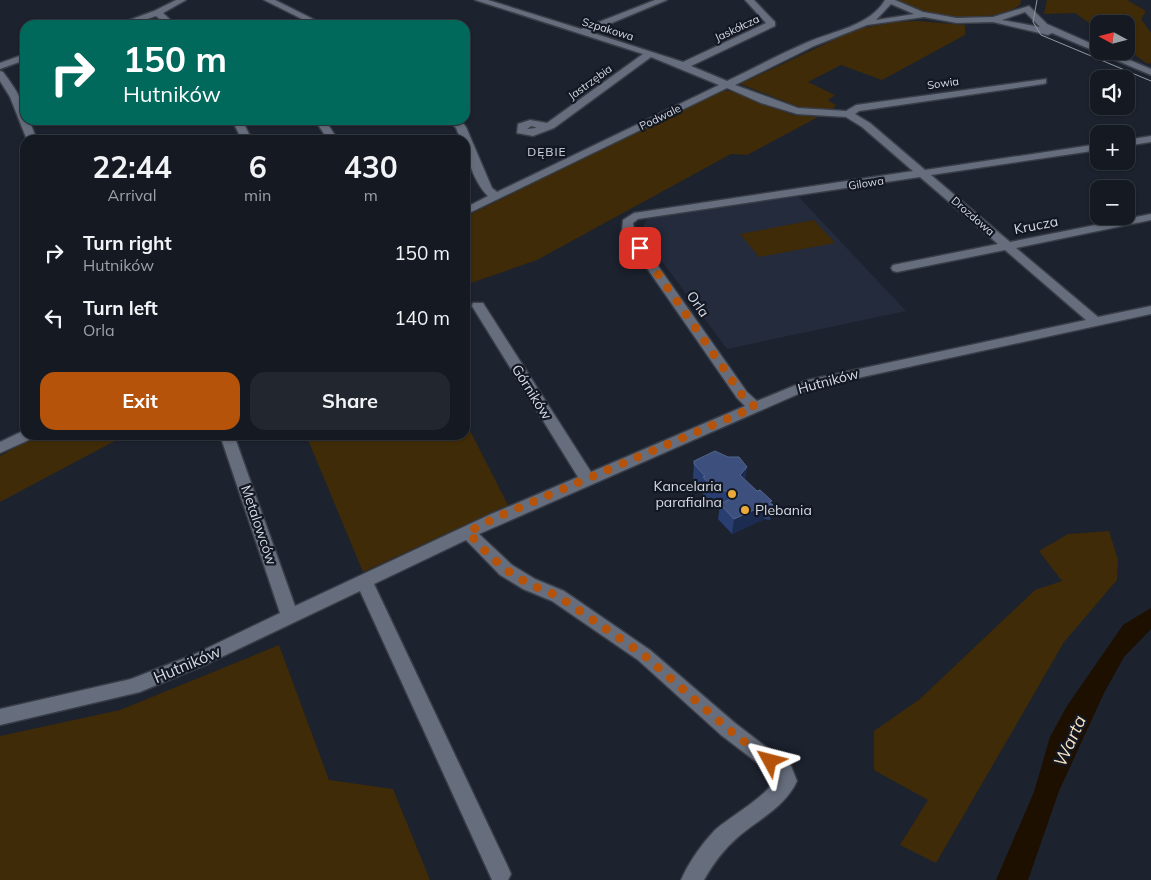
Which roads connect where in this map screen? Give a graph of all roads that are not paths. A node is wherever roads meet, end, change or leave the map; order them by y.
1 (182, 0) edge
2 (268, 0) edge
3 (479, 0) edge
4 (632, 0) edge
5 (663, 0) edge
6 (749, 0) edge
7 (889, 0) edge
8 (1026, 4) edge
9 (648, 6) junction
10 (158, 13) junction
11 (930, 16) junction
12 (136, 20) edge
13 (166, 20) edge
14 (310, 20) edge
15 (981, 20) junction
16 (856, 25) junction
17 (581, 32) junction
18 (1064, 37) junction
19 (1090, 47) edge
20 (650, 54) junction
21 (20, 59) edge
22 (1121, 60) edge
23 (0, 66) edge
24 (682, 66) junction
25 (1151, 72) edge
26 (0, 74) edge
27 (1043, 81) dead end
28 (728, 86) junction
29 (20, 110) edge
30 (848, 114) junction
31 (542, 127) dead end
32 (1151, 139) edge
33 (1135, 142) edge
34 (470, 148) edge
35 (1090, 148) edge
36 (924, 174) junction
37 (496, 197) junction
38 (470, 210) edge
39 (634, 216) joint
40 (1151, 217) edge
41 (1007, 246) junction
42 (897, 268) dead end
43 (478, 306) dead end
44 (1151, 310) edge
45 (1096, 322) junction
46 (755, 407) junction
47 (20, 438) edge
48 (229, 440) edge
49 (0, 448) edge
50 (587, 478) junction
51 (468, 532) junction
52 (364, 582) junction
53 (290, 616) junction
54 (0, 717) edge
55 (500, 874) dead end
56 (692, 880) edge

1 - 10 street
2 - 14 street
3 - 17 street, Szpakowa
4 - 9 street
5 - 9 street
6 - 24 street, Jaskółcza
7 - 11 street
7 - 16 street, Podwale
8 - 15 street
8 - 18 street
9 - 17 street
10 - 12 street
10 - 13 street
11 - 15 street
11 - 16 street, Podwale
15 - 18 street
16 - 28 street, Podwale
17 - 20 street, Szpakowa
18 - 19 street
20 - 24 street, Szpakowa
20 - 31 street, Jastrzębia
21 - 23 street
22 - 25 street
24 - 28 street, Szpakowa
26 - 29 street
27 - 30 street, Sowia
28 - 30 street, Szpakowa
28 - 37 street, Podwale
30 - 36 street, Drozdowa
32 - 33 street
34 - 37 street
35 - 36 street, Gilowa
36 - 39 street, Gilowa
36 - 41 street, Drozdowa
37 - 38 street, Podwale
39 - 46 street, Orla
40 - 41 street, Krucza
41 - 42 street, Krucza
41 - 45 street, Drozdowa
43 - 50 street, Górników
44 - 45 street, Hutników
45 - 46 street, Hutników
46 - 50 street, Hutników
47 - 49 street
48 - 53 street, Metalowców
50 - 51 street, Hutników
51 - 52 street, Hutników
51 - 56 street
52 - 53 street, Hutników
52 - 55 street
53 - 54 street, Hutników

